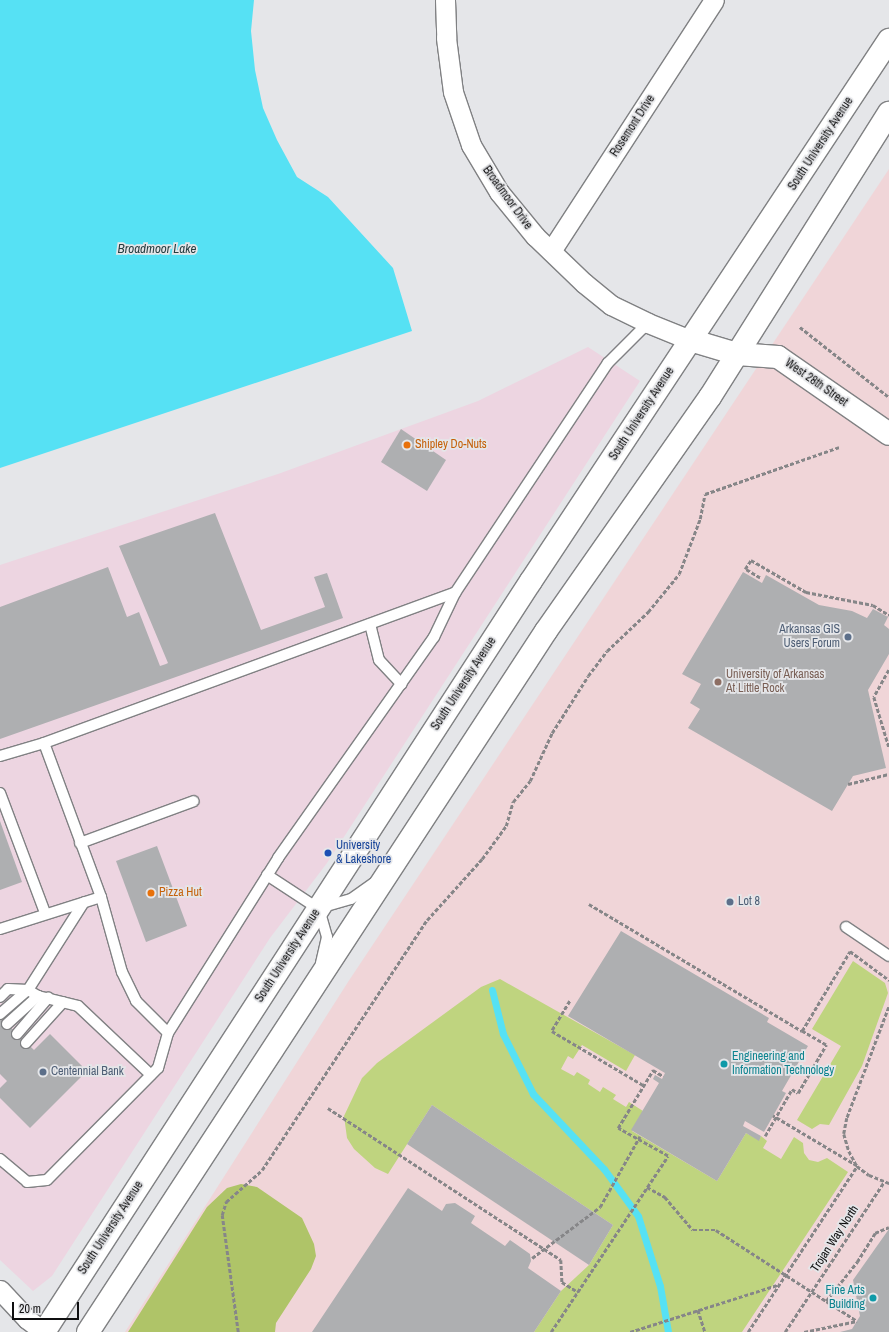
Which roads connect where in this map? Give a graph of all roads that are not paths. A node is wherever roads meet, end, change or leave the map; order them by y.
1 (445, 0) edge
2 (714, 0) edge
3 (889, 40) edge
4 (889, 113) edge
5 (551, 251) junction
6 (648, 323) junction
7 (690, 340) junction
8 (737, 354) junction
9 (889, 434) edge
10 (455, 593) junction
11 (370, 624) junction
12 (401, 684) junction
13 (44, 743) junction
14 (0, 756) edge
15 (0, 793) edge
16 (194, 801) dead end
17 (80, 843) junction
18 (387, 874) junction
19 (267, 875) junction
20 (100, 897) junction
21 (84, 902) junction
22 (319, 909) junction
23 (46, 913) junction
24 (846, 927) dead end
25 (0, 929) edge
26 (889, 956) edge
27 (315, 985) junction
28 (28, 990) junction
29 (38, 996) junction
30 (0, 997) edge
31 (48, 998) junction
32 (63, 1002) junction
33 (0, 1014) edge
34 (8, 1024) dead end
35 (168, 1033) junction
36 (17, 1034) dead end
37 (26, 1043) dead end
38 (151, 1075) junction
39 (0, 1159) edge
40 (0, 1290) edge
41 (44, 1332) edge
42 (88, 1332) edge

1 - 5 street, Broadmoor Drive
2 - 5 street, Rosemont Drive
3 - 7 main road, South University Avenue
4 - 8 main road
5 - 6 street, Broadmoor Drive
6 - 7 street, Broadmoor Drive
6 - 10 lane
7 - 8 main road, West 28th Street
7 - 22 main road, South University Avenue
8 - 9 main road, West 28th Street
8 - 18 main road
10 - 11 lane
10 - 12 lane
11 - 12 lane
11 - 13 lane
12 - 19 lane
13 - 14 lane
13 - 17 lane
15 - 23 lane
16 - 17 lane
17 - 20 lane
18 - 22 lane
18 - 27 main road
19 - 22 lane
19 - 35 lane
20 - 21 lane
20 - 35 lane
21 - 23 lane
21 - 28 lane
22 - 27 lane
22 - 41 main road, South University Avenue
23 - 25 lane
24 - 26 lane
27 - 42 main road
28 - 29 lane
28 - 30 lane
28 - 33 lane
29 - 31 lane
29 - 34 lane
31 - 32 lane
31 - 36 lane
32 - 37 lane
32 - 38 lane
35 - 38 lane
38 - 39 lane
40 - 41 street

